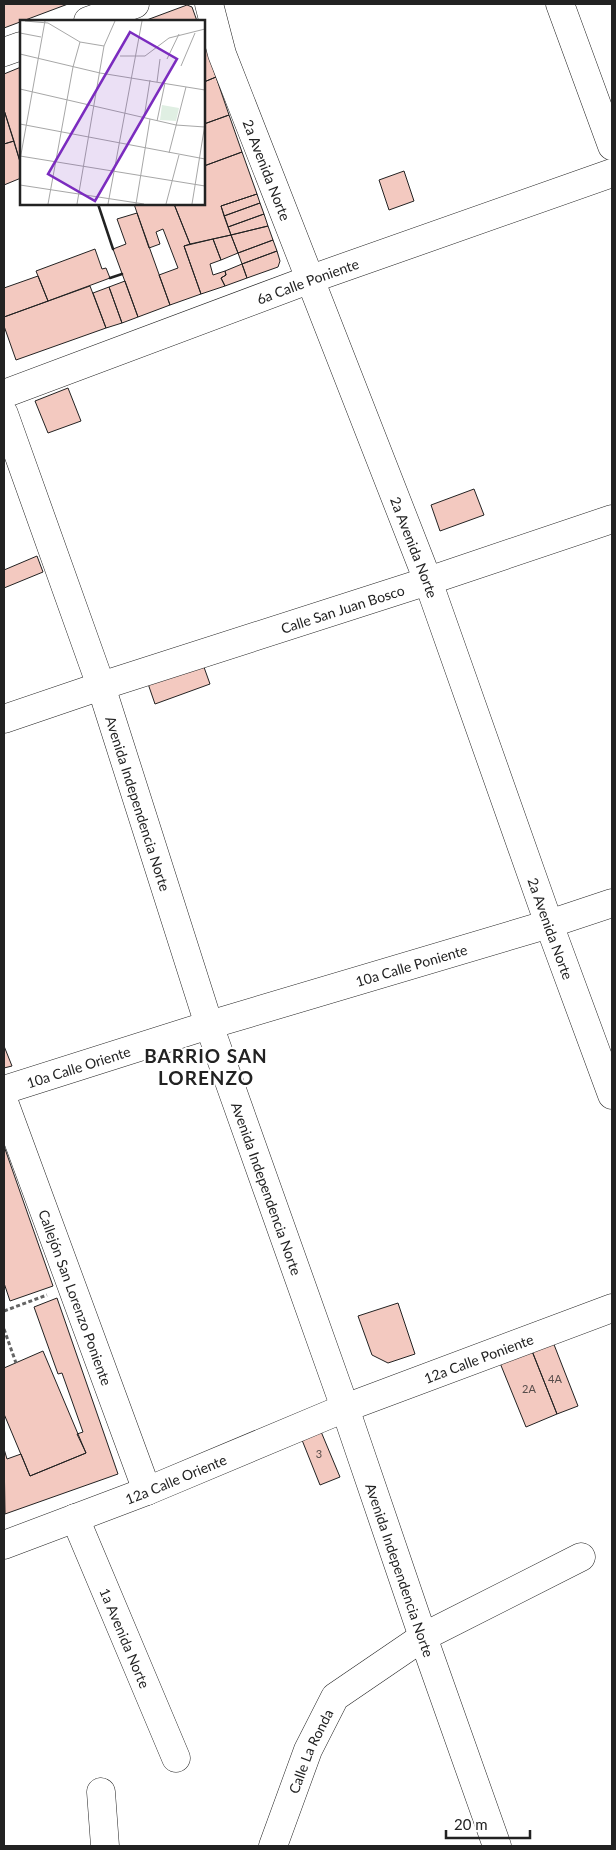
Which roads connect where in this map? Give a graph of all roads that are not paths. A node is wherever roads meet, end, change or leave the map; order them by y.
1 (135, 4) edge
2 (209, 4) edge
3 (560, 4) edge
4 (91, 20) edge
5 (20, 46) edge
6 (4, 52) edge
7 (612, 146) edge
8 (612, 172) edge
9 (311, 279) junction
10 (4, 394) edge
11 (4, 414) edge
12 (612, 519) edge
13 (428, 582) junction
14 (100, 686) junction
15 (4, 719) edge
16 (612, 903) edge
17 (549, 924) junction
18 (209, 1025) junction
19 (4, 1090) edge
20 (612, 1095) edge
21 (4, 1102) edge
22 (612, 1308) edge
23 (345, 1408) junction
24 (147, 1491) junction
25 (75, 1518) junction
26 (4, 1545) edge
27 (581, 1558) dead end
28 (423, 1637) junction
29 (176, 1758) dead end
30 (101, 1792) dead end
31 (105, 1846) edge
32 (273, 1846) edge
33 (497, 1846) edge

1 - 4 street
2 - 9 street, 2a Avenida Norte
3 - 7 street
5 - 6 street
8 - 9 street, 6a Calle Poniente
9 - 10 street, 6a Calle Poniente
9 - 13 street, 2a Avenida Norte
11 - 14 street, Avenida Independencia Norte
12 - 13 street, Calle San Juan Bosco
13 - 14 street, Calle San Juan Bosco
13 - 17 street, 2a Avenida Norte
14 - 15 street, Calle San Juan Bosco
14 - 18 street, Avenida Independencia Norte
16 - 17 street, 10a Calle Poniente
17 - 18 street, 10a Calle Poniente
17 - 20 street, 2a Avenida Norte
18 - 19 street, 10a Calle Oriente
18 - 23 street, Avenida Independencia Norte
21 - 24 street, Callejón San Lorenzo Poniente
22 - 23 street, 12a Calle Poniente
23 - 24 street, 12a Calle Oriente
23 - 28 street, Avenida Independencia Norte
24 - 25 street, 12a Calle Oriente
25 - 26 street, 12a Calle Oriente
25 - 29 street, 1a Avenida Norte
27 - 28 street, Calle La Ronda
28 - 32 street, Calle La Ronda
28 - 33 street, Avenida Independencia Norte
30 - 31 street

